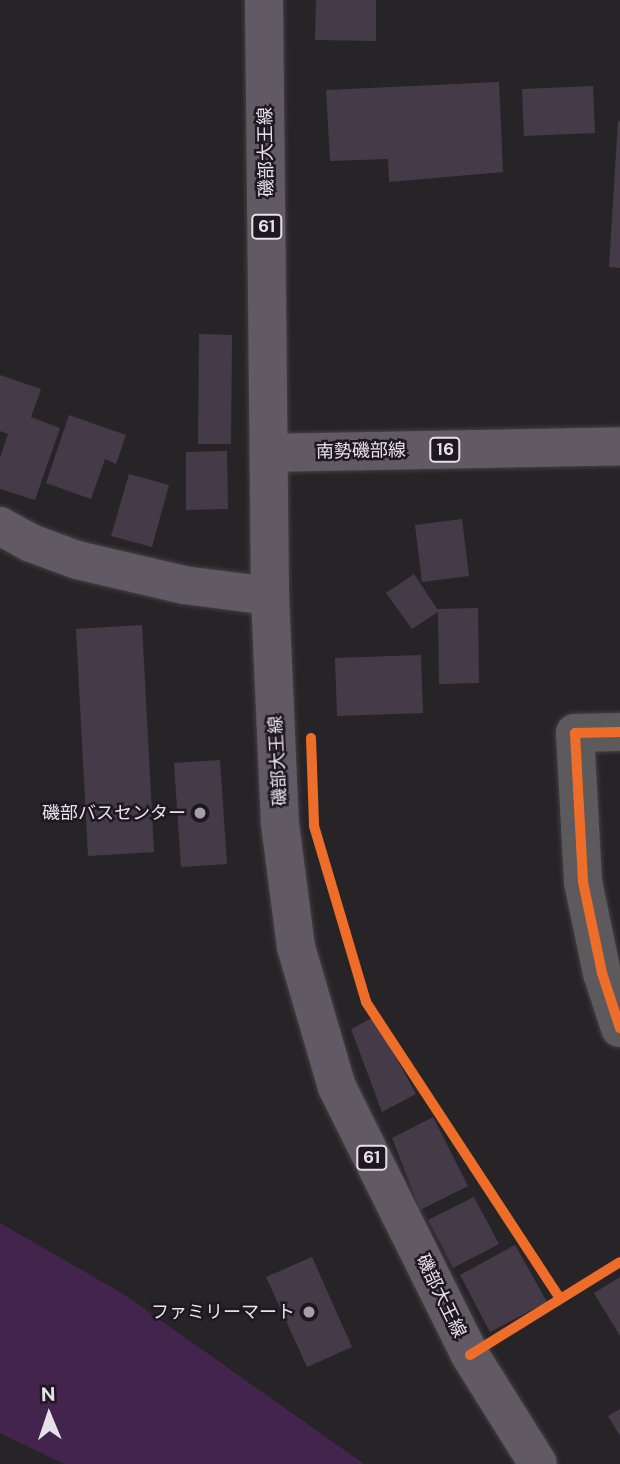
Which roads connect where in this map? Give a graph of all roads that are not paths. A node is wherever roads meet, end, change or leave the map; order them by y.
1 (264, 0) edge
2 (620, 446) edge
3 (270, 453) junction
4 (0, 526) edge
5 (270, 596) junction
6 (620, 732) edge
7 (620, 1028) edge
8 (538, 1464) edge

1 - 3 main road, 磯部大王線 / 61
2 - 3 main road, 南勢磯部線 / 16
3 - 5 main road, 磯部大王線 / 61
4 - 5 main road
5 - 8 main road, 磯部大王線 / 61
6 - 7 street

